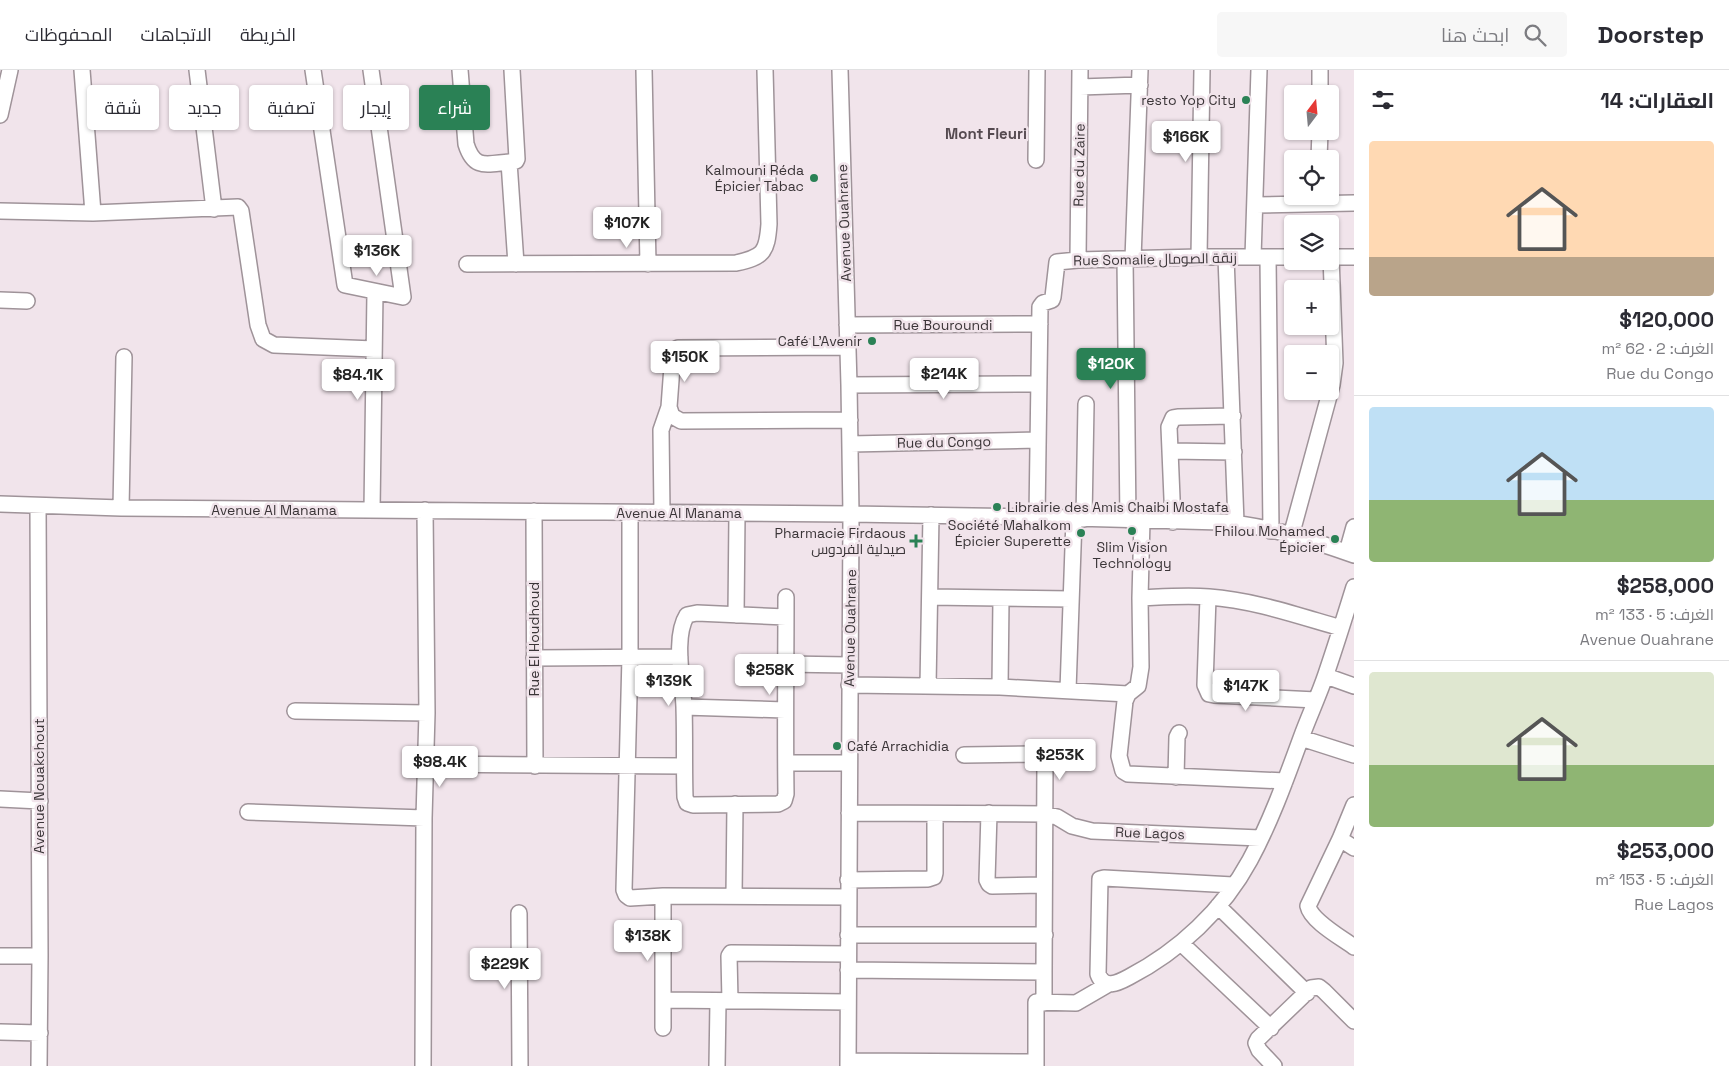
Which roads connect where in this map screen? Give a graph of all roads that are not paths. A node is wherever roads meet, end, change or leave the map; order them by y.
1 (10, 70) edge
2 (82, 70) edge
3 (197, 70) edge
4 (313, 70) edge
5 (371, 70) edge
6 (460, 70) edge
7 (512, 70) edge
8 (644, 70) edge
9 (765, 70) edge
10 (840, 70) edge
11 (1037, 70) edge
12 (1080, 70) edge
13 (1202, 70) edge
14 (1259, 70) edge
15 (1320, 70) edge
16 (1140, 78) edge
17 (1320, 85) edge
18 (1080, 88) junction
19 (0, 115) edge
20 (1036, 160) dead end
21 (509, 162) junction
22 (1284, 202) edge
23 (1339, 202) edge
24 (1354, 203) edge
25 (1256, 204) junction
26 (214, 209) junction
27 (0, 212) edge
28 (92, 213) junction
29 (1199, 257) junction
30 (1339, 257) edge
31 (1354, 257) edge
32 (1226, 258) junction
33 (1261, 258) junction
34 (1284, 258) edge
35 (1129, 259) junction
36 (1078, 260) junction
37 (467, 264) dead end
38 (516, 264) junction
39 (648, 264) junction
40 (1331, 270) edge
41 (375, 292) junction
42 (0, 300) edge
43 (27, 300) dead end
44 (1040, 324) junction
45 (847, 325) junction
46 (848, 347) junction
47 (374, 349) junction
48 (124, 357) dead end
49 (1039, 384) junction
50 (849, 385) junction
51 (1086, 404) dead end
52 (668, 408) junction
53 (1233, 416) junction
54 (850, 420) junction
55 (1038, 440) junction
56 (850, 444) junction
57 (1171, 452) junction
58 (1234, 452) junction
59 (0, 504) edge
60 (38, 506) junction
61 (121, 508) junction
62 (372, 510) junction
63 (424, 510) junction
64 (534, 512) junction
65 (662, 512) junction
66 (630, 513) junction
67 (737, 514) junction
68 (851, 514) junction
69 (931, 515) junction
70 (1037, 517) junction
71 (1079, 519) junction
72 (1135, 520) junction
73 (1173, 522) junction
74 (1236, 523) junction
75 (1354, 527) edge
76 (1270, 531) junction
77 (1291, 536) junction
78 (1350, 554) edge
79 (1354, 587) edge
80 (786, 597) dead end
81 (930, 597) junction
82 (1208, 597) junction
83 (1140, 598) junction
84 (1001, 599) junction
85 (1071, 599) junction
86 (736, 615) junction
87 (786, 617) junction
88 (1341, 628) junction
89 (630, 657) junction
90 (680, 657) junction
91 (534, 658) junction
92 (785, 664) junction
93 (849, 665) junction
94 (1326, 676) junction
95 (849, 685) junction
96 (928, 686) junction
97 (1354, 686) edge
98 (1000, 687) junction
99 (1068, 690) junction
100 (1128, 694) junction
101 (1316, 700) junction
102 (684, 708) junction
103 (785, 710) junction
104 (295, 711) dead end
105 (426, 713) junction
106 (1179, 733) dead end
107 (1301, 738) junction
108 (964, 755) dead end
109 (1354, 755) edge
110 (786, 763) junction
111 (426, 764) junction
112 (848, 764) junction
113 (535, 766) junction
114 (628, 766) junction
115 (684, 766) junction
116 (1176, 777) junction
117 (1285, 781) junction
118 (0, 799) edge
119 (40, 801) junction
120 (735, 804) junction
121 (1354, 805) edge
122 (248, 812) dead end
123 (849, 813) junction
124 (989, 813) junction
125 (935, 814) junction
126 (1044, 814) junction
127 (424, 818) junction
128 (1260, 838) junction
129 (1340, 840) junction
130 (1354, 848) edge
131 (848, 880) junction
132 (1044, 885) junction
133 (1233, 885) junction
134 (662, 896) junction
135 (734, 896) junction
136 (848, 897) junction
137 (1218, 906) junction
138 (519, 913) dead end
139 (848, 935) junction
140 (1045, 935) junction
141 (1182, 944) junction
142 (1354, 947) edge
143 (848, 954) junction
144 (0, 956) edge
145 (40, 956) junction
146 (848, 970) junction
147 (1044, 972) junction
148 (1107, 985) junction
149 (1307, 993) junction
150 (663, 1000) junction
151 (724, 1002) junction
152 (848, 1002) junction
153 (1044, 1003) junction
154 (1354, 1021) edge
155 (663, 1028) dead end
156 (1272, 1028) junction
157 (0, 1032) edge
158 (40, 1033) junction
159 (848, 1064) edge
160 (1036, 1064) edge
161 (39, 1066) edge
162 (423, 1066) edge
163 (520, 1066) edge
164 (717, 1066) edge
165 (1274, 1066) edge

1 - 19 street
2 - 28 street
3 - 26 street
4 - 41 street
5 - 41 street
6 - 21 street
7 - 21 street
8 - 39 street
9 - 39 street
10 - 45 street, Avenue Ouahrane
11 - 20 street
12 - 18 street, Rue du Zaire
13 - 29 street
14 - 25 street
15 - 17 street
16 - 18 street
16 - 35 street
18 - 36 street, Rue du Zaire
21 - 38 street
22 - 25 street
23 - 24 street
25 - 33 street
26 - 28 street
26 - 47 street
27 - 28 street
29 - 32 street, Rue Somalie زنقة الصومال
29 - 35 street, Rue Somalie زنقة الصومال
30 - 31 street
32 - 33 street, Rue Somalie زنقة الصومال
32 - 53 street
33 - 34 street, Rue Somalie زنقة الصومال
33 - 76 street
35 - 36 street, Rue Somalie زنقة الصومال
35 - 72 street
36 - 44 street, Rue Somalie زنقة الصومال
37 - 38 street
38 - 39 street
40 - 77 street
41 - 47 street
42 - 43 street
44 - 45 street, Rue Bouroundi
44 - 49 street
45 - 46 street, Avenue Ouahrane
46 - 50 street, Avenue Ouahrane
46 - 52 street
47 - 62 street
48 - 61 street
49 - 50 street
49 - 55 street
50 - 54 street, Avenue Ouahrane
51 - 71 street
52 - 54 street
52 - 65 street
53 - 57 street
53 - 58 street
54 - 56 street, Avenue Ouahrane
55 - 56 street, Rue du Congo
55 - 70 street
56 - 68 street, Avenue Ouahrane
57 - 58 street
57 - 73 street
58 - 74 street
59 - 60 street, Avenue Al Manama
60 - 61 street, Avenue Al Manama
60 - 119 street, Avenue Nouakchout
61 - 62 street, Avenue Al Manama
62 - 63 street, Avenue Al Manama
63 - 64 street, Avenue Al Manama
63 - 105 street
64 - 66 street, Avenue Al Manama
64 - 91 street, Rue El Houdhoud
65 - 66 street, Avenue Al Manama
65 - 67 street, Avenue Al Manama
66 - 89 street
67 - 68 street, Avenue Al Manama
67 - 86 street
68 - 69 street, Avenue Al Manama
68 - 93 street, Avenue Ouahrane
69 - 70 street, Avenue Al Manama
69 - 81 street
70 - 71 street, Avenue Al Manama
71 - 72 street, Avenue Al Manama
71 - 85 street
72 - 73 street, Avenue Al Manama
72 - 83 street
73 - 74 street, Avenue Al Manama
74 - 76 street, Avenue Al Manama
75 - 78 street
76 - 77 street, Avenue Al Manama
77 - 78 street, Avenue Al Manama
79 - 88 street
80 - 87 street
81 - 84 street
81 - 96 street
82 - 83 street
82 - 88 street
82 - 101 street
83 - 100 street
84 - 85 street
84 - 98 street
85 - 99 street
86 - 87 street
86 - 90 street
87 - 92 street
88 - 94 street
89 - 90 street
89 - 91 street
89 - 114 street
90 - 102 street
91 - 113 street, Rue El Houdhoud
92 - 93 street
92 - 103 street
93 - 95 street, Avenue Ouahrane
94 - 97 street
94 - 101 street
95 - 96 street
95 - 112 street, Avenue Ouahrane
96 - 98 street
98 - 99 street
99 - 100 street
100 - 116 street
101 - 107 street
102 - 103 street
102 - 115 street
103 - 110 street
104 - 105 street
105 - 111 street
106 - 116 street
107 - 109 street
107 - 117 street
108 - 126 street
110 - 112 street
110 - 120 street
111 - 113 street
111 - 127 street
112 - 123 street, Avenue Ouahrane
113 - 114 street
114 - 115 street
114 - 134 street
115 - 120 street
116 - 117 street
117 - 128 street
118 - 119 street
119 - 145 street, Avenue Nouakchout
120 - 135 street
121 - 129 street
122 - 127 street
123 - 125 street, Rue Lagos
123 - 131 street, Avenue Ouahrane
124 - 125 street, Rue Lagos
124 - 126 street, Rue Lagos
124 - 132 street
125 - 131 street
126 - 128 street, Rue Lagos
126 - 132 street
127 - 162 street
128 - 133 street
129 - 130 street
129 - 142 street
131 - 136 street, Avenue Ouahrane
132 - 140 street
133 - 137 street
133 - 148 street
134 - 135 street
134 - 150 street
135 - 136 street
136 - 139 street, Avenue Ouahrane
137 - 141 street
137 - 149 street
138 - 163 street
139 - 140 street
139 - 143 street, Avenue Ouahrane
140 - 147 street
141 - 148 street
141 - 156 street
143 - 146 street, Avenue Ouahrane
143 - 151 street
144 - 145 street
145 - 158 street, Avenue Nouakchout
146 - 147 street
146 - 152 street, Avenue Ouahrane
147 - 153 street
148 - 153 street
149 - 154 street
149 - 156 street
150 - 151 street
150 - 155 street
151 - 152 street
151 - 164 street
152 - 159 street, Avenue Ouahrane
153 - 160 street
156 - 165 street
157 - 158 street
158 - 161 street, Avenue Nouakchout
159 - 160 street

